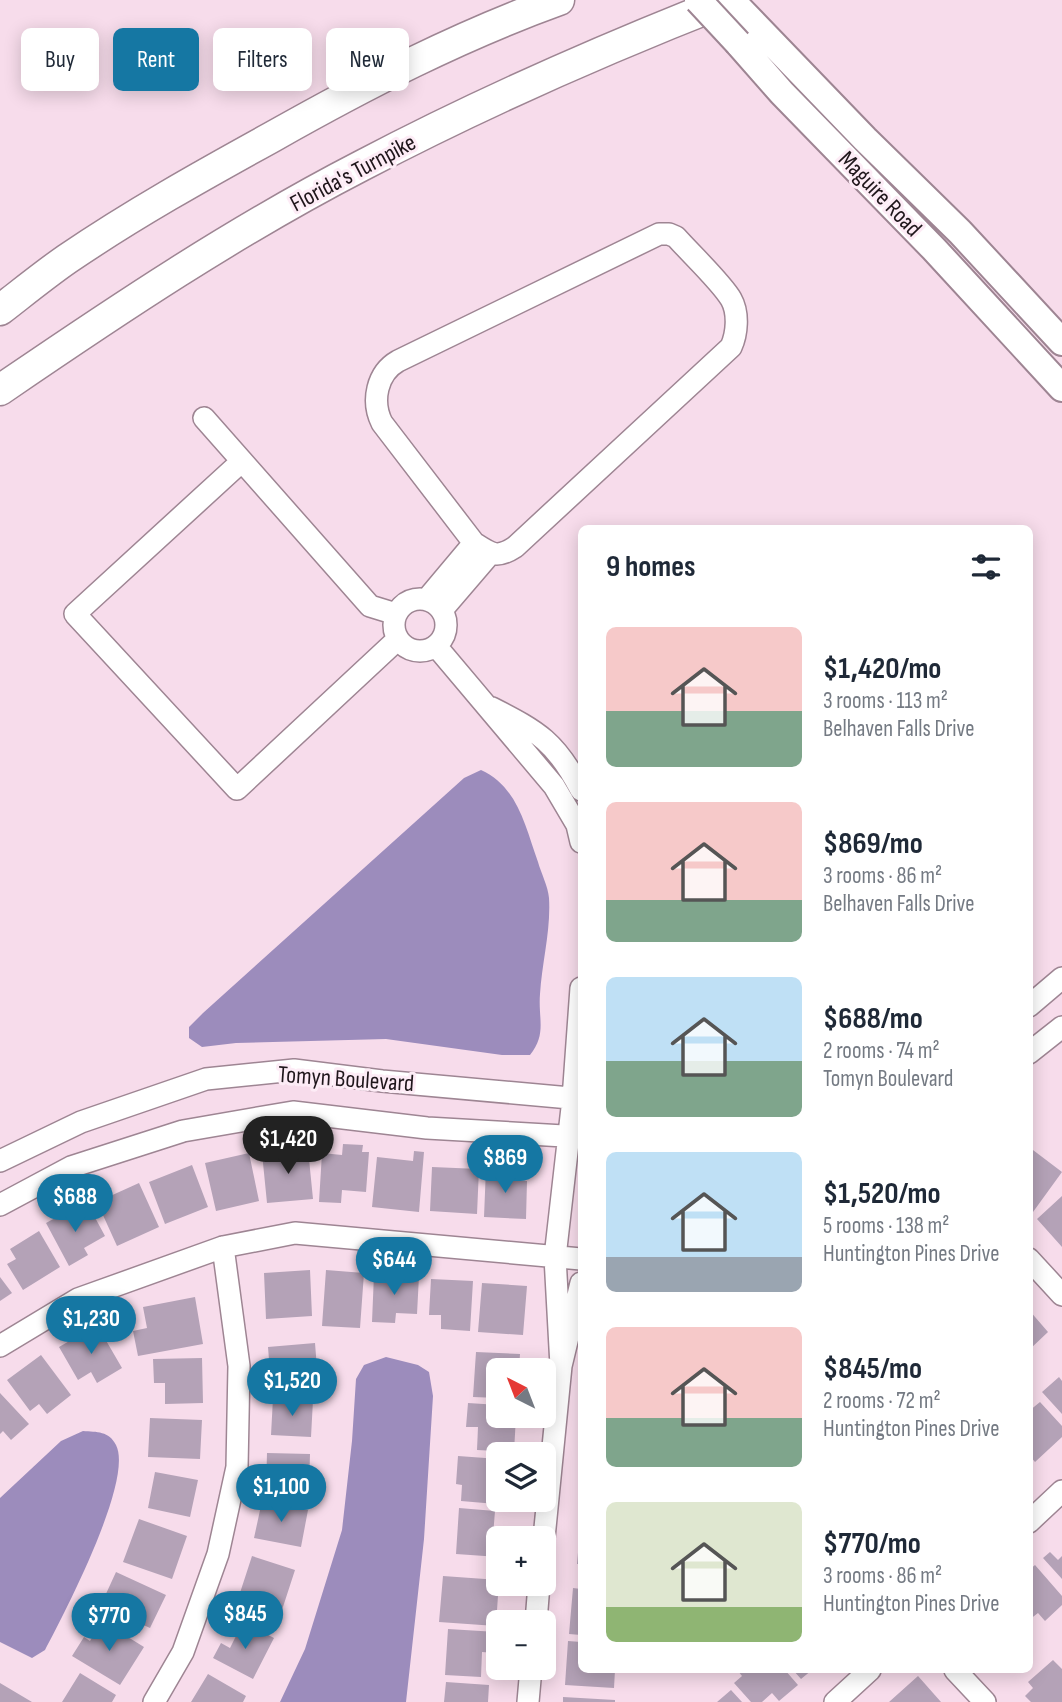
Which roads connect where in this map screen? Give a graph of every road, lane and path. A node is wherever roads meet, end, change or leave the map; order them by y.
1 (559, 0) edge
2 (698, 0) edge
3 (730, 0) edge
4 (750, 38) junction
5 (67, 259) junction
6 (0, 295) edge
7 (0, 310) edge
8 (1062, 342) edge
9 (1062, 388) edge
10 (0, 390) edge
11 (204, 418) dead end
12 (241, 462) junction
13 (482, 548) junction
14 (435, 605) junction
15 (397, 614) junction
16 (398, 639) junction
17 (436, 646) junction
18 (482, 703) junction
19 (578, 784) edge
20 (578, 829) edge
21 (1062, 978) edge
22 (1033, 1003) edge
23 (1062, 1027) edge
24 (1033, 1050) edge
25 (578, 1071) edge
26 (577, 1099) edge
27 (575, 1137) edge
28 (0, 1161) edge
29 (572, 1195) edge
30 (0, 1205) edge
31 (223, 1247) junction
32 (555, 1257) junction
33 (578, 1259) edge
34 (1033, 1263) edge
35 (578, 1295) edge
36 (1062, 1295) edge
37 (0, 1346) edge
38 (561, 1366) junction
39 (1062, 1491) edge
40 (1033, 1518) edge
41 (545, 1526) edge
42 (867, 1673) edge
43 (958, 1673) edge
44 (530, 1680) edge
45 (154, 1702) edge
46 (528, 1702) edge
47 (835, 1702) edge
48 (985, 1702) edge

1 - 5 highway
2 - 4 main road, Maguire Road, bridge
3 - 4 main road, Maguire Road
3 - 10 highway, Florida's Turnpike
4 - 8 main road, Maguire Road
4 - 9 main road, Maguire Road
5 - 6 highway
5 - 7 highway
11 - 12 street
12 - 15 street
12 - 16 street
13 - 13 street
13 - 14 street
14 - 15 street
14 - 17 street
15 - 16 street
16 - 17 street
17 - 18 street
18 - 19 street
18 - 20 street
21 - 22 street
23 - 24 street
25 - 26 street
26 - 27 street
26 - 28 street, Tomyn Boulevard
27 - 29 street
27 - 30 street, Tomyn Boulevard
29 - 32 street
31 - 32 street
31 - 37 street
31 - 45 street
32 - 33 street
32 - 38 street
34 - 36 street
35 - 38 street
38 - 41 street
39 - 40 street
42 - 47 street
43 - 48 street
44 - 46 street

